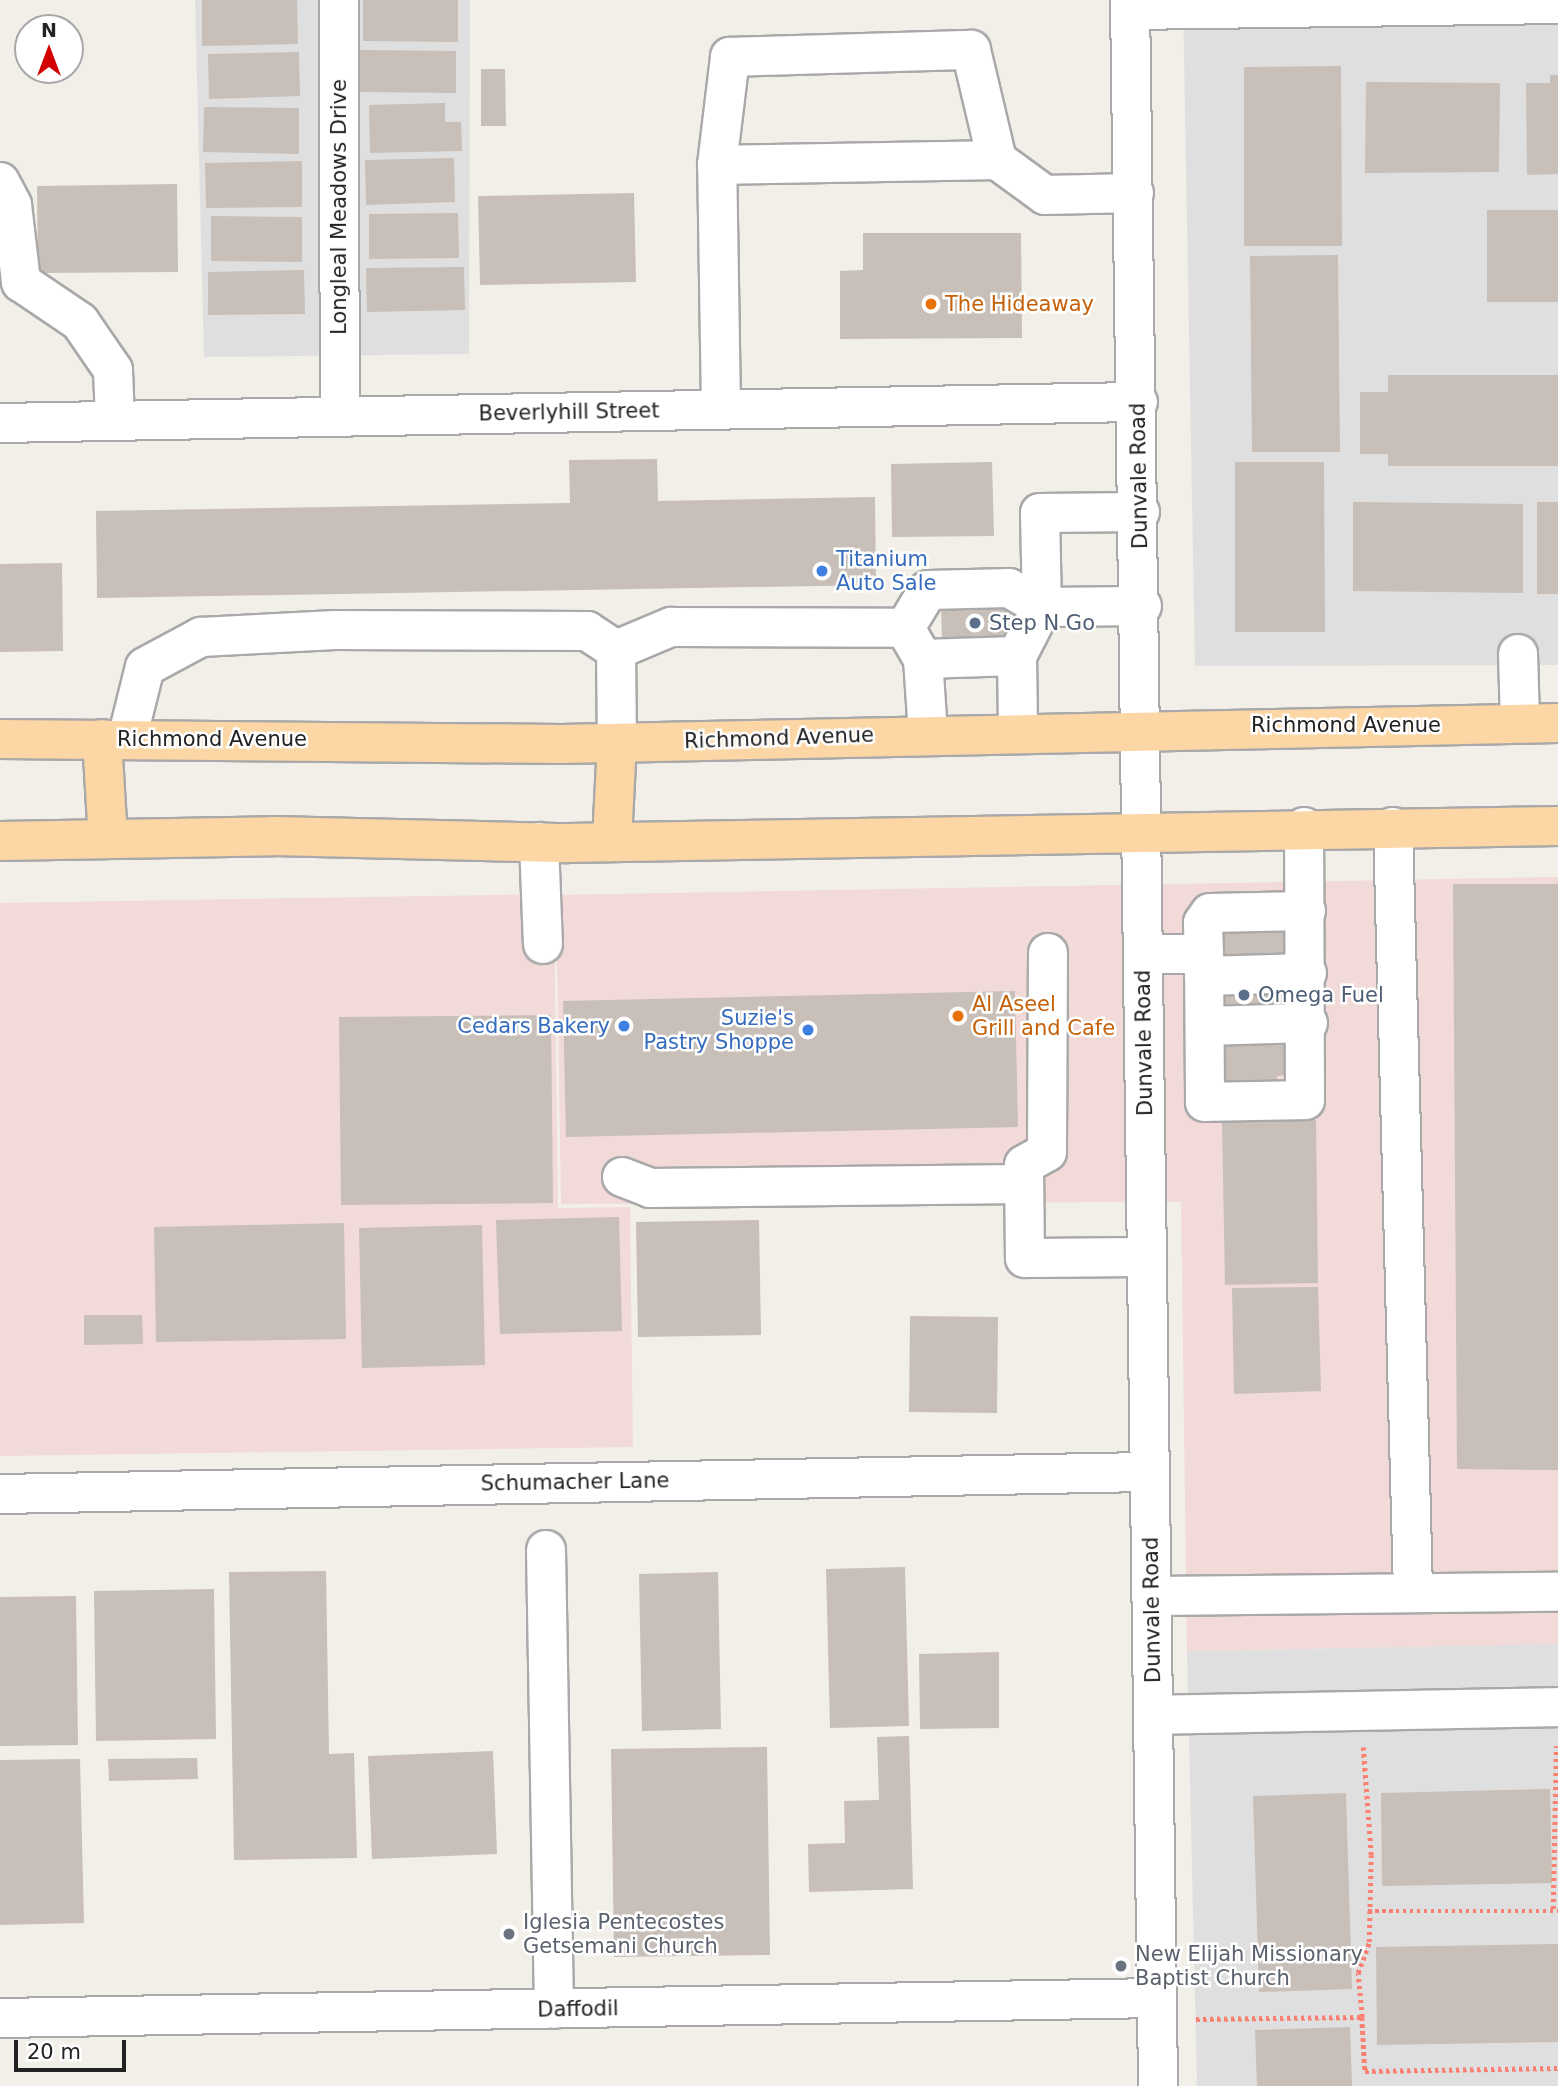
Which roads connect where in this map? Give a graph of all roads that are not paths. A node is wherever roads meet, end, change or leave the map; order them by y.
1 (340, 0) edge
2 (1558, 4) edge
3 (1131, 5) edge
4 (998, 160) junction
5 (718, 165) junction
6 (0, 182) edge
7 (1134, 193) junction
8 (1138, 402) junction
9 (721, 409) junction
10 (340, 415) junction
11 (115, 421) junction
12 (0, 423) edge
13 (1140, 512) junction
14 (1142, 606) junction
15 (1042, 607) junction
16 (914, 643) junction
17 (617, 650) junction
18 (1518, 654) dead end
19 (1017, 656) junction
20 (1520, 723) junction
21 (1558, 723) edge
22 (1143, 728) junction
23 (1018, 731) junction
24 (928, 734) junction
25 (0, 739) edge
26 (115, 739) junction
27 (617, 743) junction
28 (1558, 826) edge
29 (1304, 827) junction
30 (1393, 827) junction
31 (1142, 828) junction
32 (108, 839) junction
33 (0, 841) edge
34 (612, 841) junction
35 (539, 842) junction
36 (1306, 911) junction
37 (543, 944) dead end
38 (1048, 953) dead end
39 (1143, 954) junction
40 (1204, 965) junction
41 (1307, 973) junction
42 (1308, 1023) junction
43 (1205, 1043) junction
44 (1144, 1060) junction
45 (622, 1177) dead end
46 (1024, 1184) junction
47 (1147, 1256) junction
48 (1150, 1472) junction
49 (0, 1494) edge
50 (546, 1550) dead end
51 (1413, 1592) junction
52 (1558, 1592) edge
53 (1151, 1596) junction
54 (1558, 1707) edge
55 (1153, 1715) junction
56 (554, 2009) junction
57 (1157, 2009) junction
58 (0, 2018) edge
59 (1158, 2086) edge

1 - 10 street, Longleal Meadows Drive
2 - 3 street
3 - 7 street, Dunvale Road
4 - 5 street
4 - 5 street
4 - 7 street
5 - 9 street
6 - 11 street
7 - 8 street, Dunvale Road
8 - 9 street, Beverlyhill Street
8 - 13 street, Dunvale Road
9 - 10 street, Beverlyhill Street
10 - 11 street, Beverlyhill Street
11 - 12 street, Beverlyhill Street
13 - 14 street, Dunvale Road
13 - 15 street
14 - 15 street
14 - 22 street, Dunvale Road
15 - 16 street
15 - 19 street
16 - 17 street
16 - 19 street
16 - 24 street
17 - 26 street
17 - 27 street
18 - 20 street
19 - 23 street
20 - 21 main road, Richmond Avenue
20 - 22 main road, Richmond Avenue
22 - 23 main road, Richmond Avenue
22 - 31 street, Dunvale Road
23 - 24 main road, Richmond Avenue
24 - 27 main road, Richmond Avenue
25 - 26 main road, Richmond Avenue
26 - 27 main road, Richmond Avenue
26 - 32 main road
27 - 34 main road
28 - 30 main road
29 - 30 main road
29 - 31 main road
29 - 36 street
30 - 51 street
31 - 34 main road
31 - 39 street, Dunvale Road
32 - 33 main road
32 - 35 main road
34 - 35 main road
35 - 37 street
36 - 40 street
36 - 41 street
38 - 46 street
39 - 40 street
39 - 44 street, Dunvale Road
40 - 41 street
40 - 43 street
41 - 42 street
42 - 43 street
42 - 43 street
43 - 44 street
44 - 47 street, Dunvale Road
45 - 46 street
46 - 47 street
47 - 48 street, Dunvale Road
48 - 49 street, Schumacher Lane
48 - 53 street, Dunvale Road
50 - 56 street
51 - 52 street
51 - 53 street
53 - 55 street, Dunvale Road
54 - 55 street
55 - 57 street, Dunvale Road
56 - 57 street, Daffodil
56 - 58 street, Daffodil
57 - 59 street, Dunvale Road

